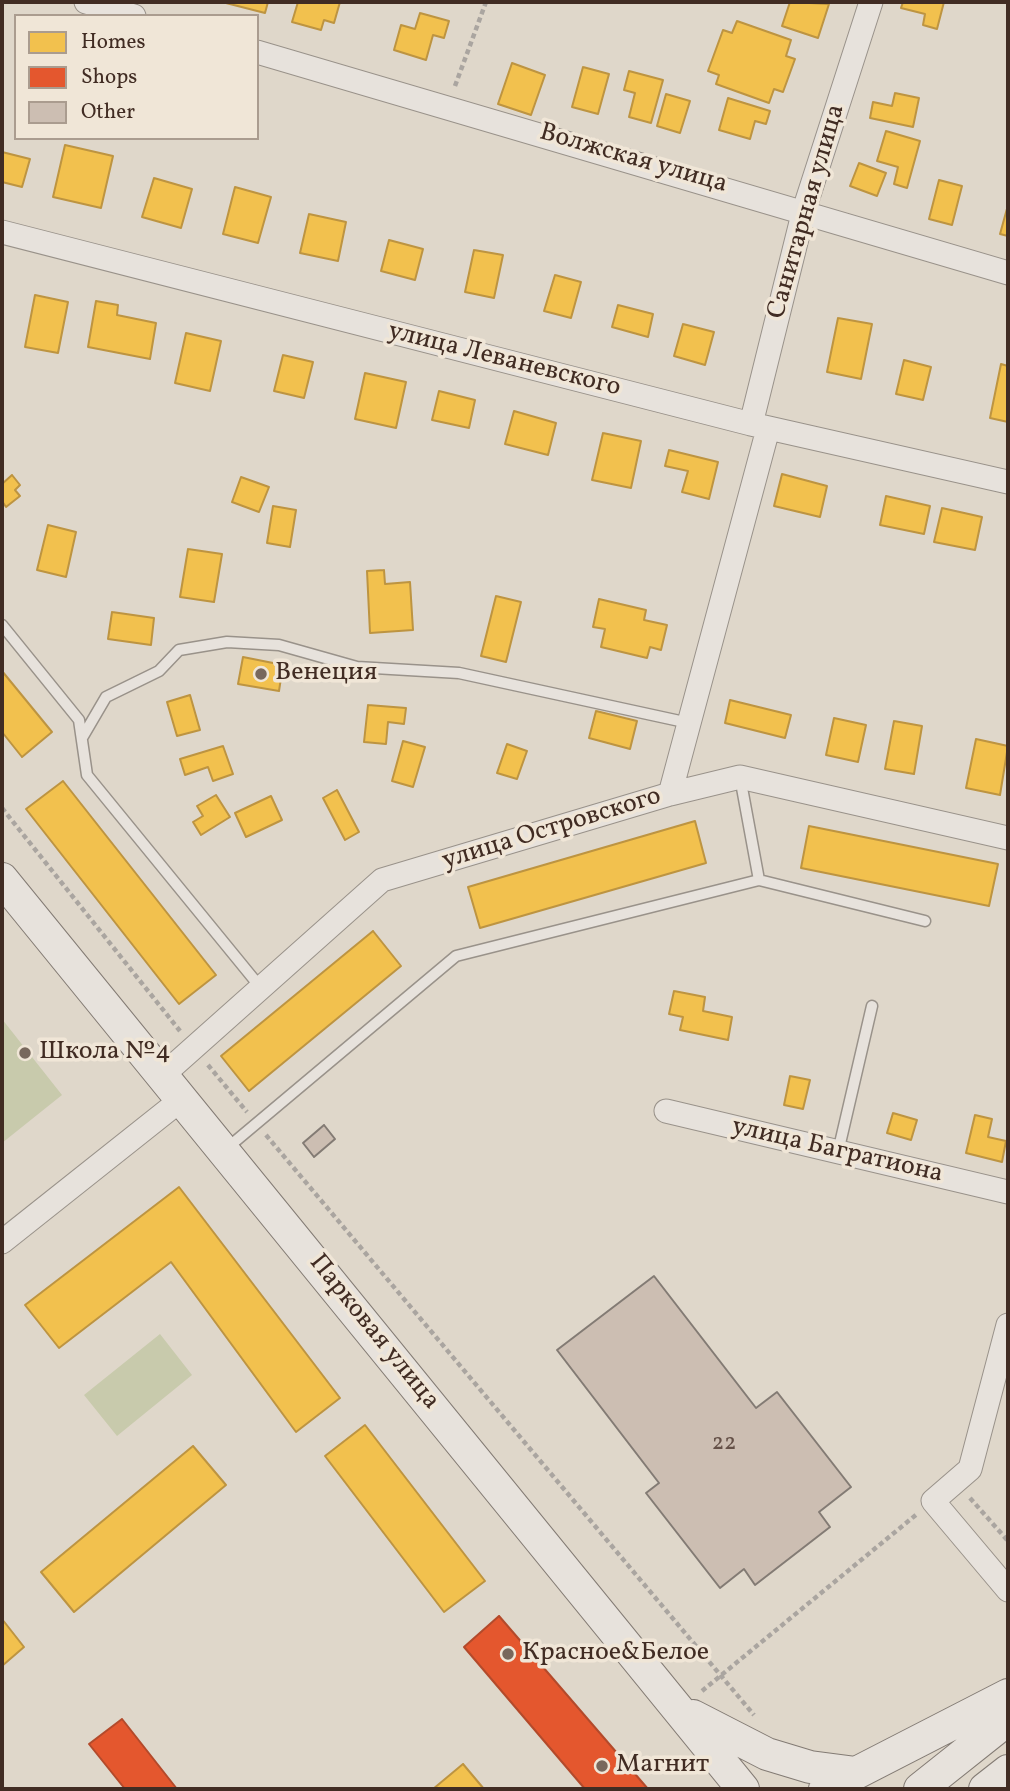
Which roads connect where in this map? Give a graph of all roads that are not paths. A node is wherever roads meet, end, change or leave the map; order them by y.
1 (86, 2) edge
2 (872, 2) edge
3 (127, 14) edge
4 (259, 52) edge
5 (804, 210) junction
6 (2, 232) edge
7 (1008, 273) edge
8 (759, 427) junction
9 (1008, 482) edge
10 (2, 625) edge
11 (689, 723) junction
12 (82, 738) junction
13 (740, 777) junction
14 (670, 794) junction
15 (1008, 838) edge
16 (2, 879) edge
17 (759, 880) junction
18 (925, 921) dead end
19 (261, 988) junction
20 (872, 1006) dead end
21 (172, 1087) junction
22 (666, 1111) dead end
23 (224, 1151) junction
24 (838, 1152) junction
25 (1008, 1192) edge
26 (2, 1242) edge
27 (1008, 1325) edge
28 (1008, 1590) edge
29 (1008, 1695) edge
30 (680, 1709) junction
31 (1008, 1719) edge
32 (1008, 1771) edge
33 (856, 1773) junction
34 (743, 1789) edge
35 (825, 1789) edge
36 (919, 1789) edge
37 (985, 1789) edge

1 - 3 street
2 - 5 street, Санитарная улица
4 - 5 street, Волжская улица
5 - 7 street, Волжская улица
5 - 8 street, Санитарная улица
6 - 8 street, улица Леваневского
8 - 9 street, улица Леваневского
8 - 11 street, Санитарная улица
10 - 12 lane
11 - 12 lane
11 - 14 street, Санитарная улица
12 - 19 lane
13 - 14 street, улица Островского
13 - 15 street, улица Островского
13 - 17 lane
14 - 19 street, улица Островского
16 - 21 main road, Парковая улица
17 - 18 lane
17 - 23 lane
19 - 21 street, улица Островского
20 - 24 lane
21 - 23 main road, Парковая улица
21 - 26 street, улица Островского
22 - 24 street, улица Багратиона
23 - 30 main road, Парковая улица
24 - 25 street, улица Багратиона
27 - 28 street
29 - 33 main road
30 - 33 main road
30 - 34 main road, Парковая улица
31 - 36 main road
32 - 37 main road
33 - 35 main road

